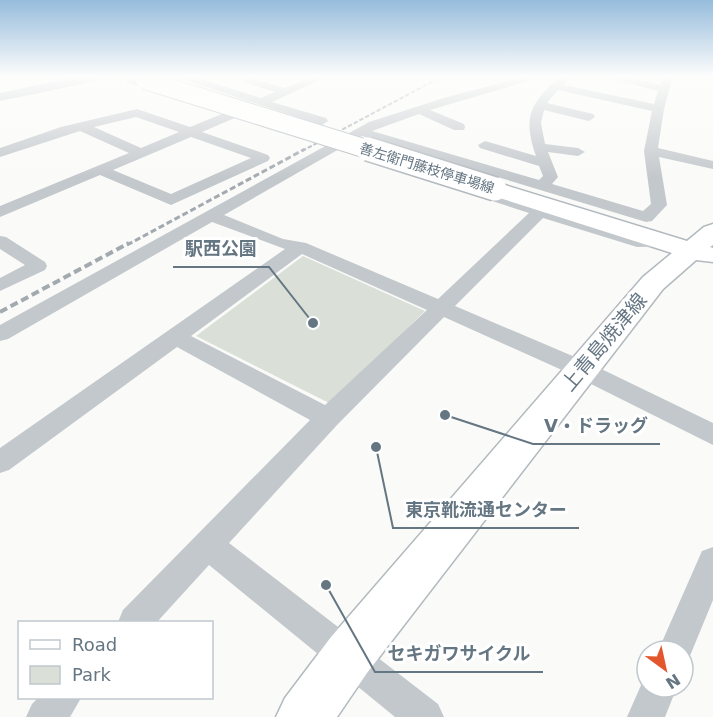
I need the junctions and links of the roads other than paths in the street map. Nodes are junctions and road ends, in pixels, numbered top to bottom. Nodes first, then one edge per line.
1 (144, 110) edge
2 (222, 110) edge
3 (247, 110) edge
4 (288, 110) edge
5 (414, 110) edge
6 (421, 110) edge
7 (537, 110) edge
8 (562, 110) edge
9 (658, 110) edge
10 (137, 113) junction
11 (233, 114) junction
12 (589, 117) dead end
13 (322, 121) dead end
14 (80, 126) junction
15 (459, 127) dead end
16 (362, 132) junction
17 (190, 133) junction
18 (307, 137) dead end
19 (485, 145) dead end
20 (336, 147) junction
21 (540, 147) junction
22 (578, 152) dead end
23 (651, 152) junction
24 (0, 153) edge
25 (142, 153) junction
26 (546, 163) junction
27 (713, 165) edge
28 (101, 170) junction
29 (498, 186) junction
30 (542, 186) junction
31 (220, 211) junction
32 (0, 212) edge
33 (540, 212) junction
34 (0, 241) edge
35 (699, 244) edge
36 (300, 247) junction
37 (0, 285) edge
38 (441, 307) junction
39 (0, 334) edge
40 (176, 337) junction
41 (581, 369) junction
42 (328, 418) junction
43 (713, 435) edge
44 (0, 462) edge
45 (208, 545) junction
46 (713, 562) edge
47 (136, 621) edge
48 (680, 639) edge
49 (350, 655) junction
50 (62, 699) edge
51 (654, 699) edge
52 (45, 717) edge
53 (304, 717) edge
54 (425, 717) edge
55 (646, 717) edge

1 - 10 street
2 - 11 street
3 - 29 main road, 善左衛門藤枝停車場線, bridge
4 - 13 street
5 - 16 street
6 - 15 street
7 - 21 street
8 - 12 street
9 - 23 street
10 - 14 street
10 - 17 street
11 - 17 street
11 - 18 street
14 - 24 street
14 - 25 street
16 - 20 street
16 - 30 street
17 - 25 street
17 - 28 street
19 - 26 street
20 - 31 street
20 - 33 street
21 - 22 street
21 - 26 street
23 - 27 street
23 - 30 street
25 - 28 street
26 - 30 street
28 - 32 street
29 - 35 main road, 善左衛門藤枝停車場線
29 - 35 main road, 善左衛門藤枝停車場線
31 - 36 street
31 - 39 street
33 - 35 street
33 - 38 street
34 - 37 street
35 - 41 main road, 上青島焼津線
36 - 38 street
36 - 40 street
38 - 41 street
38 - 42 street
40 - 42 street
40 - 44 street
41 - 43 street
41 - 49 main road, 上青島焼津線
42 - 45 street
45 - 47 street
45 - 49 street
46 - 48 street
49 - 53 main road, 上青島焼津線
49 - 54 street
50 - 52 street
51 - 55 street

